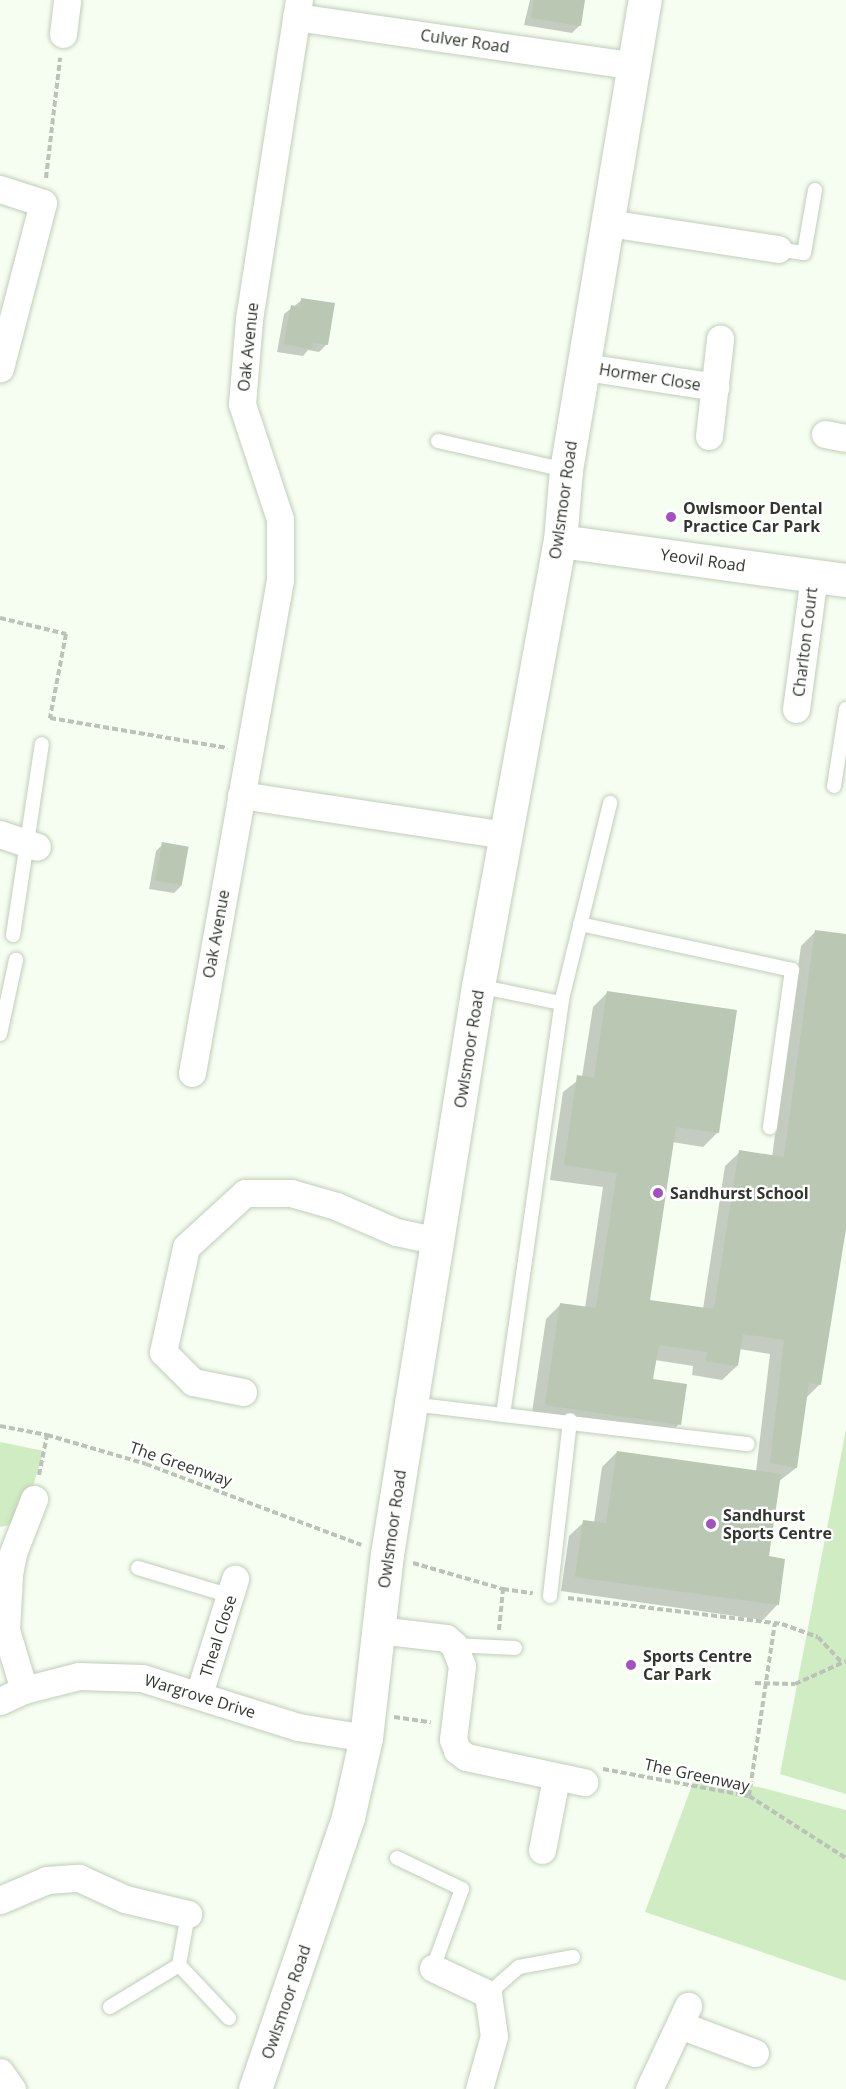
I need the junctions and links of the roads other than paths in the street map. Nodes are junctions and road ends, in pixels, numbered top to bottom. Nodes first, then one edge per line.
1 (67, 0) edge
2 (645, 0) edge
3 (297, 9) edge
4 (63, 34) road end
5 (634, 66) junction
6 (0, 189) edge
7 (815, 190) dead end
8 (608, 223) junction
9 (778, 249) joint
10 (720, 339) dead end
11 (585, 367) junction
12 (0, 368) edge
13 (715, 387) junction
14 (709, 436) dead end
15 (438, 441) dead end
16 (566, 470) junction
17 (560, 541) junction
18 (814, 575) junction
19 (846, 579) edge
20 (846, 709) edge
21 (796, 710) dead end
22 (42, 744) dead end
23 (834, 786) dead end
24 (241, 795) junction
25 (610, 803) dead end
26 (506, 835) junction
27 (21, 841) edge
28 (580, 924) junction
29 (13, 936) dead end
30 (16, 960) dead end
31 (478, 986) junction
32 (561, 1003) junction
33 (0, 1034) edge
34 (192, 1073) dead end
35 (770, 1127) dead end
36 (439, 1241) junction
37 (243, 1392) dead end
38 (411, 1404) junction
39 (503, 1415) junction
40 (570, 1420) junction
41 (748, 1444) dead end
42 (34, 1499) road end
43 (6, 1551) edge
44 (138, 1568) dead end
45 (233, 1587) joint
46 (550, 1596) road end
47 (378, 1630) junction
48 (454, 1645) junction
49 (515, 1648) dead end
50 (24, 1690) junction
51 (199, 1694) junction
52 (0, 1701) edge
53 (367, 1726) junction
54 (592, 1775) road end
55 (556, 1778) junction
56 (542, 1850) dead end
57 (397, 1858) dead end
58 (0, 1900) edge
59 (188, 1914) joint
60 (573, 1957) dead end
61 (179, 1965) junction
62 (433, 1968) joint
63 (488, 1994) junction
64 (110, 2007) dead end
65 (230, 2018) dead end
66 (755, 2053) dead end
67 (0, 2072) edge
68 (12, 2089) edge
69 (255, 2089) edge
70 (479, 2089) edge
71 (650, 2089) edge

1 - 4 street
2 - 5 street, Owlsmoor Road
3 - 5 street, Culver Road
3 - 24 street, Oak Avenue
5 - 8 street, Owlsmoor Road
6 - 12 street
7 - 9 lane
8 - 9 street
8 - 11 street, Owlsmoor Road
10 - 13 street, Hormer Close
11 - 13 street, Hormer Close
11 - 16 street, Owlsmoor Road
13 - 14 street, Hormer Close
15 - 16 lane
16 - 17 street, Owlsmoor Road
17 - 18 street, Yeovil Road
17 - 26 street, Owlsmoor Road
18 - 19 street, Yeovil Road
18 - 21 street, Charlton Court
20 - 23 lane
22 - 27 lane
24 - 26 street
24 - 34 street, Oak Avenue
25 - 28 lane
26 - 31 street, Owlsmoor Road
27 - 29 lane
28 - 32 lane
28 - 35 lane
30 - 33 lane
31 - 32 lane
31 - 36 street, Owlsmoor Road
32 - 39 lane
36 - 37 street
36 - 38 street, Owlsmoor Road
38 - 39 lane
38 - 47 street, Owlsmoor Road
39 - 40 lane
40 - 41 lane
40 - 46 lane
42 - 43 street
43 - 50 street
44 - 45 lane
45 - 51 street, Theal Close
47 - 48 street
47 - 53 street, Owlsmoor Road
48 - 49 lane
48 - 55 street
50 - 51 street, Wargrove Drive
50 - 52 street, Wargrove Drive
51 - 53 street, Wargrove Drive
53 - 69 street, Owlsmoor Road
54 - 55 street
55 - 56 street
57 - 62 lane
58 - 59 street
59 - 61 lane
60 - 63 lane
61 - 64 lane
61 - 65 lane
62 - 63 street
63 - 70 street
66 - 71 street
67 - 68 street

